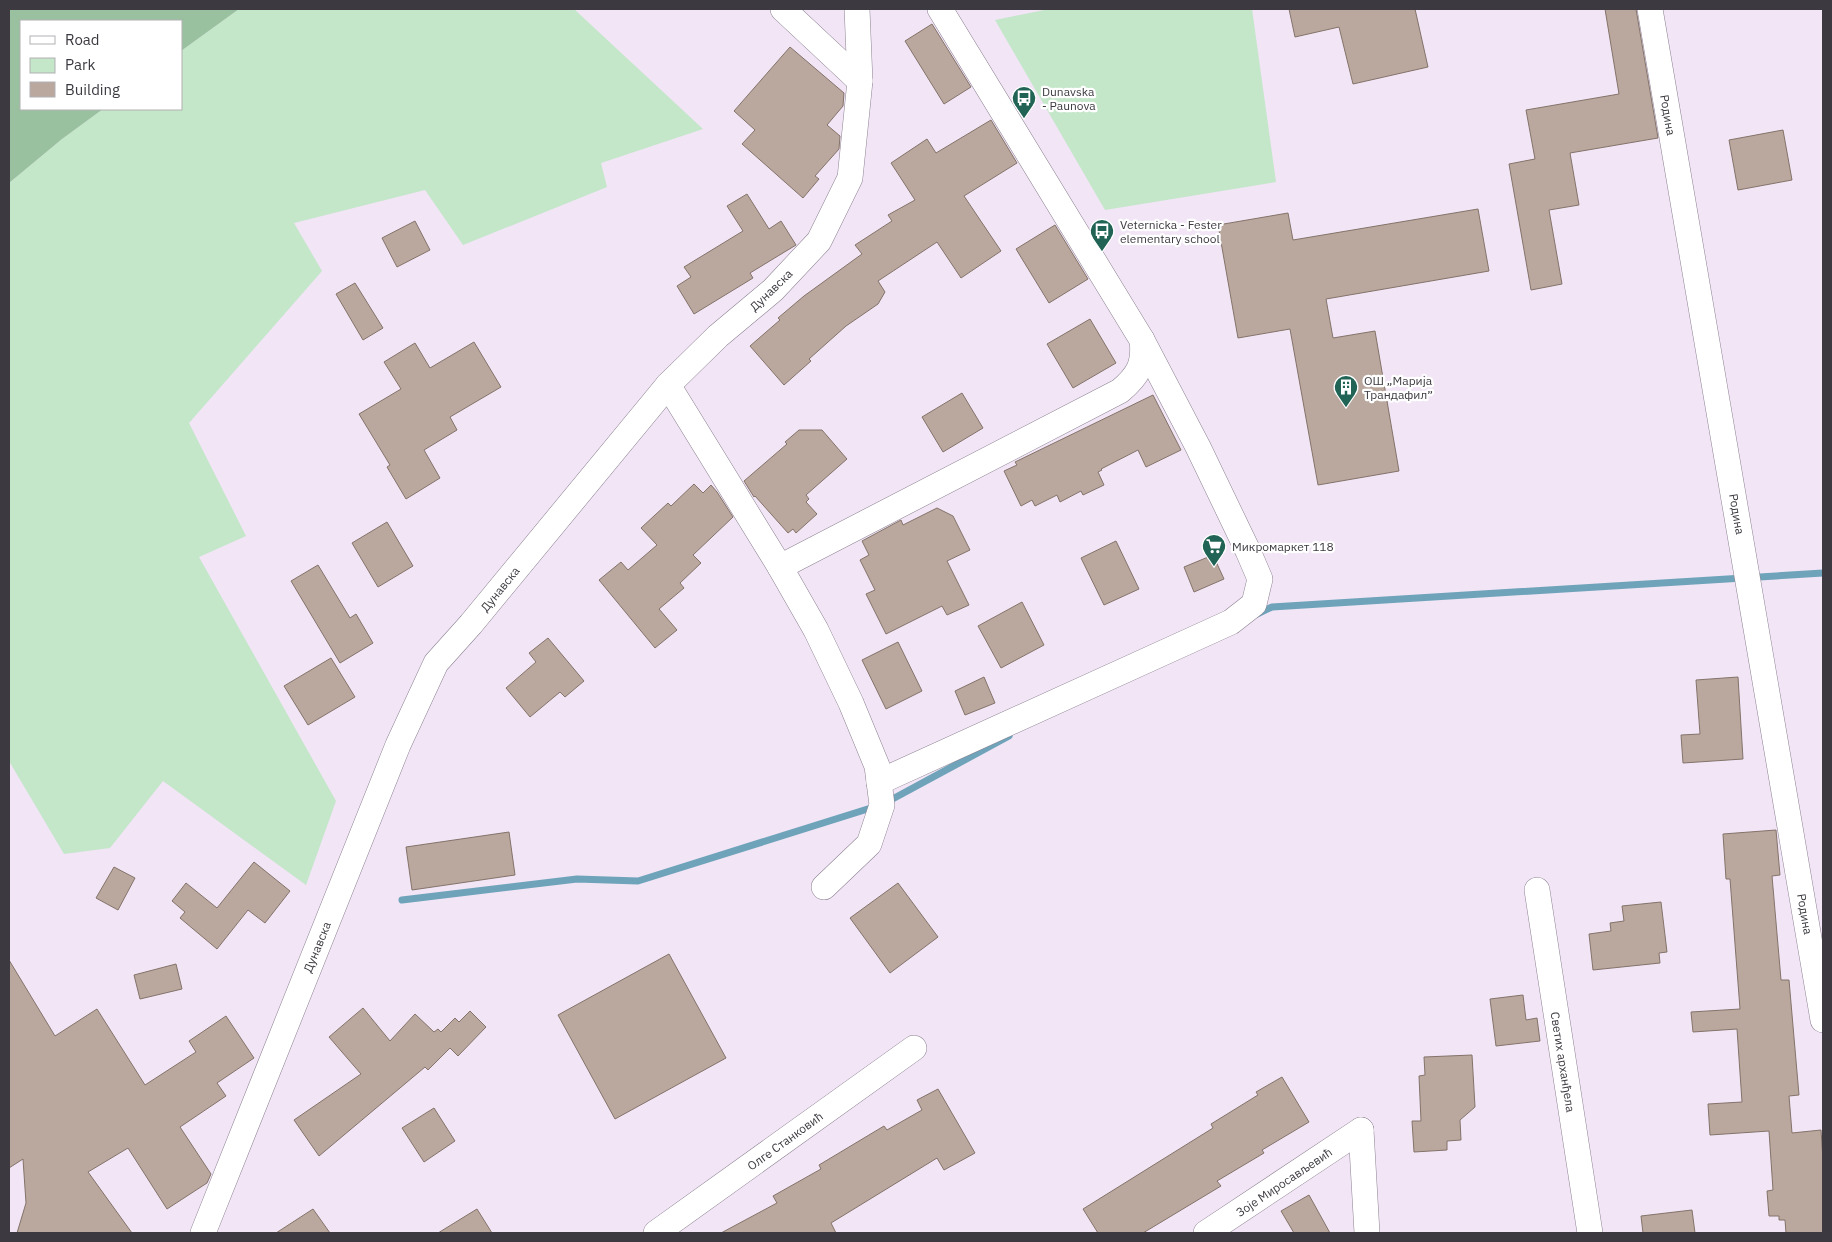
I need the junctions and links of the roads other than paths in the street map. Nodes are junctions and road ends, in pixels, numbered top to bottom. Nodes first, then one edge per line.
1 (784, 9) edge
2 (857, 9) edge
3 (940, 9) edge
4 (1650, 9) edge
5 (860, 81) junction
6 (1142, 340) junction
7 (668, 385) junction
8 (780, 567) junction
9 (879, 782) junction
10 (824, 887) dead end
11 (1537, 890) dead end
12 (1823, 1020) edge
13 (914, 1048) dead end
14 (204, 1233) edge
15 (656, 1233) edge
16 (1206, 1233) edge
17 (1367, 1233) edge
18 (1590, 1233) edge

1 - 5 street
2 - 5 street, Дунавска
3 - 6 street
4 - 12 street, Родина
5 - 7 street, Дунавска
6 - 8 street
6 - 9 street
7 - 8 street
7 - 14 street, Дунавска
8 - 9 street
9 - 10 street
11 - 18 street, Светих арханђела
13 - 15 street, Олге Станковић
16 - 17 street, Зоје Миросављевић

